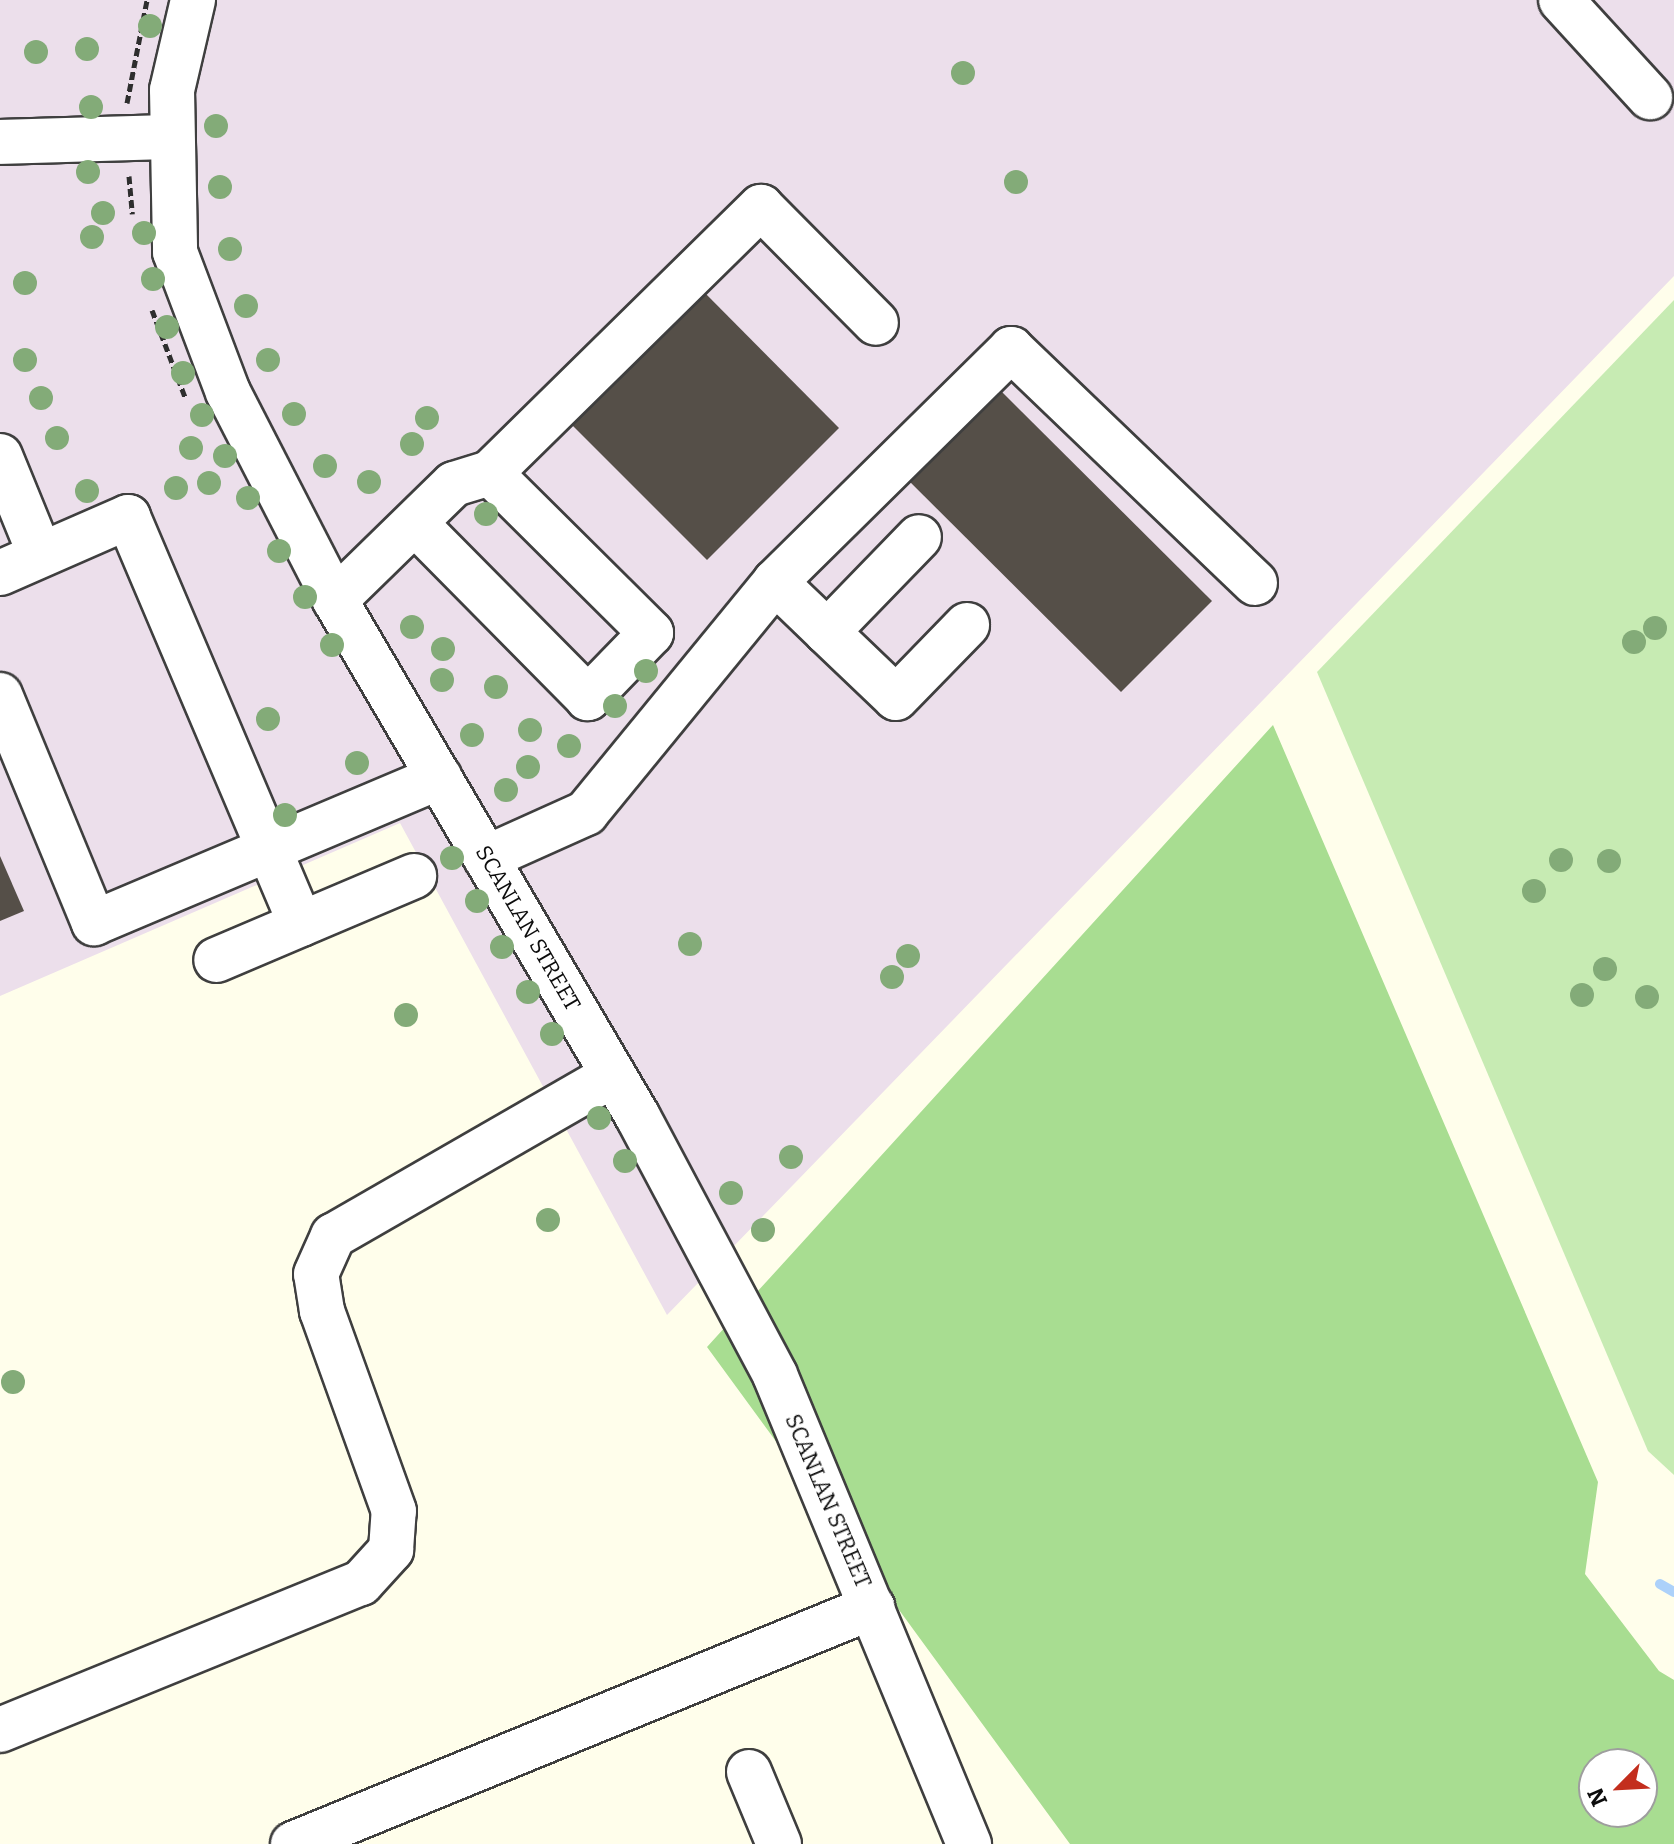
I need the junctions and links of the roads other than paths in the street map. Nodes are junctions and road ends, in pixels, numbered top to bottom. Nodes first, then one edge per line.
1 (193, 0) edge
2 (1561, 0) edge
3 (1650, 97) dead end
4 (171, 137) junction
5 (0, 142) edge
6 (876, 323) dead end
7 (0, 456) edge
8 (490, 473) junction
9 (415, 523) junction
10 (919, 537) dead end
11 (40, 554) junction
12 (0, 573) edge
13 (775, 582) junction
14 (1255, 583) dead end
15 (335, 600) junction
16 (967, 625) dead end
17 (827, 632) junction
18 (0, 695) edge
19 (439, 777) junction
20 (269, 849) junction
21 (486, 858) junction
22 (414, 876) dead end
23 (301, 924) junction
24 (216, 960) dead end
25 (613, 1075) junction
26 (872, 1607) junction
27 (0, 1730) edge
28 (749, 1772) dead end
29 (293, 1844) edge
30 (779, 1844) edge
31 (969, 1844) edge

1 - 4 street, SCANLAN STREET
2 - 3 street
4 - 5 street
4 - 15 street, SCANLAN STREET
6 - 8 street
7 - 11 street
8 - 9 street
8 - 9 street
9 - 15 street
10 - 17 street
11 - 12 street
11 - 20 street
13 - 14 street
13 - 17 street
13 - 21 street
15 - 19 street, SCANLAN STREET
16 - 17 street
18 - 20 street
19 - 20 street
19 - 21 street, SCANLAN STREET
20 - 23 street
21 - 25 street, SCANLAN STREET
22 - 23 street
23 - 24 street
25 - 26 street, SCANLAN STREET
25 - 27 street
26 - 29 street
26 - 31 street, SCANLAN STREET
28 - 30 street

